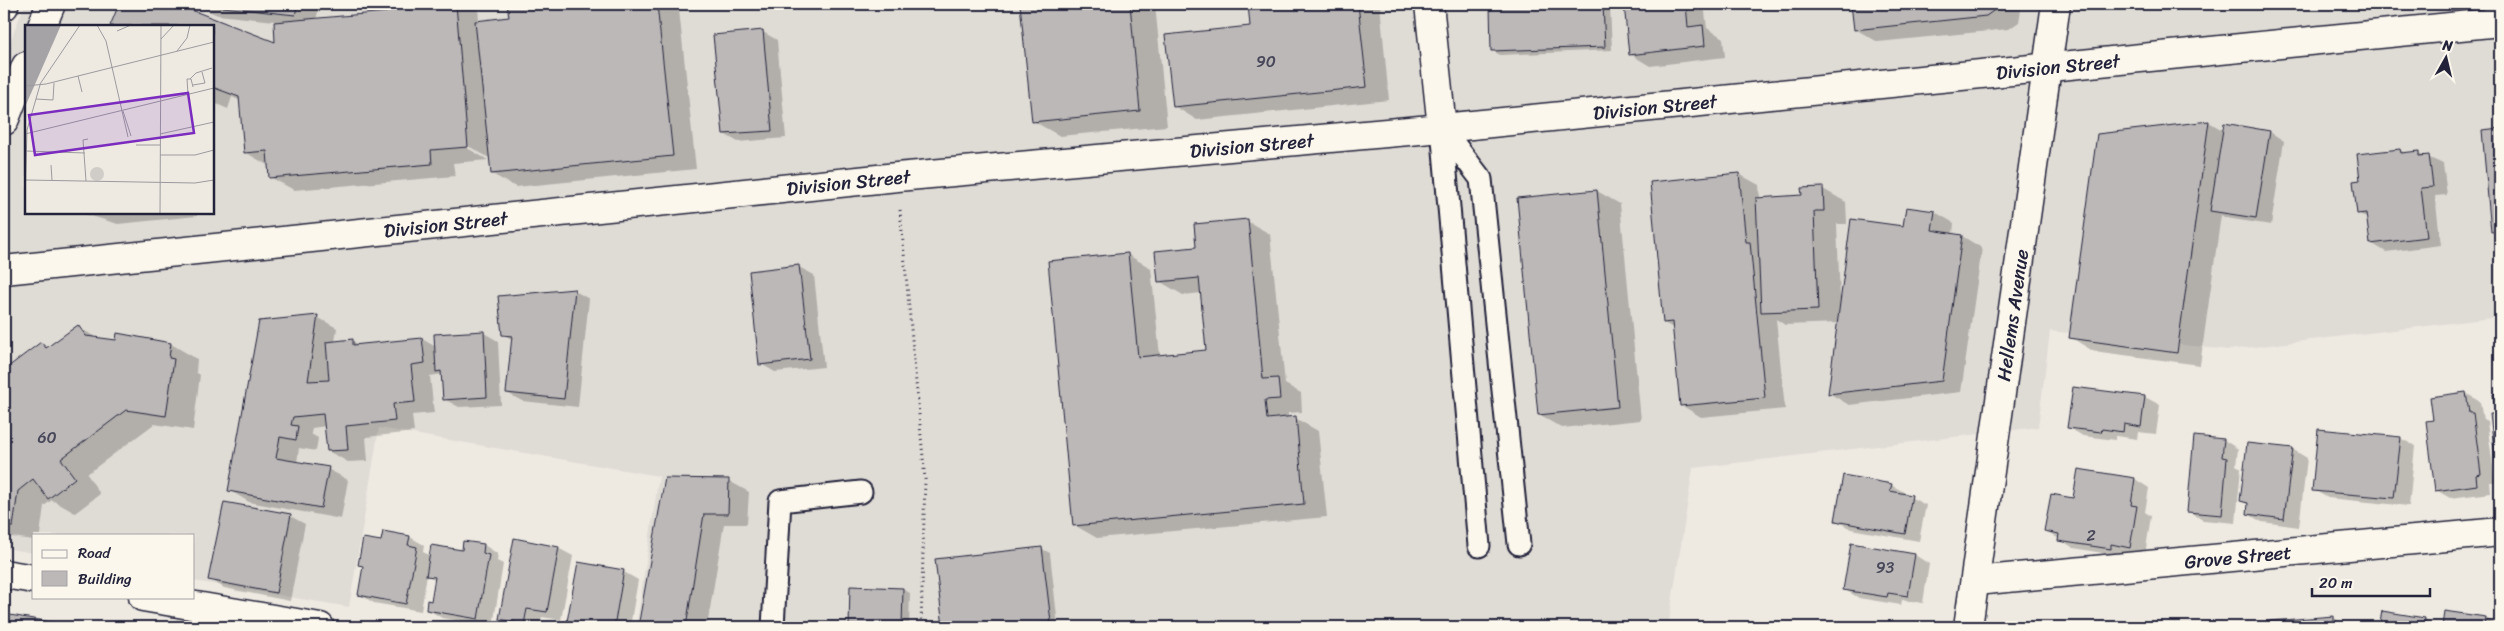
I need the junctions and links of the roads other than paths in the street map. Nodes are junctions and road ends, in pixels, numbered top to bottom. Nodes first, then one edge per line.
1 (51, 4) edge
2 (1429, 4) edge
3 (2056, 4) edge
4 (2496, 16) edge
5 (42, 25) edge
6 (25, 68) edge
7 (2048, 69) junction
8 (4, 121) edge
9 (1442, 128) junction
10 (4, 270) edge
11 (861, 492) dead end
12 (2500, 532) edge
13 (1519, 544) dead end
14 (1479, 546) dead end
15 (4, 574) edge
16 (32, 579) edge
17 (1975, 580) junction
18 (148, 598) edge
19 (320, 627) edge
20 (773, 627) edge
21 (1968, 627) edge

1 - 5 main road
2 - 9 main road
3 - 7 main road, Hellems Avenue
4 - 7 main road, Division Street
6 - 8 main road
7 - 9 main road, Division Street
7 - 17 main road, Hellems Avenue
9 - 10 main road, Division Street
9 - 13 lane
9 - 14 lane
11 - 20 lane
12 - 17 main road, Grove Street
15 - 16 main road
17 - 21 main road, Hellems Avenue
18 - 19 main road

